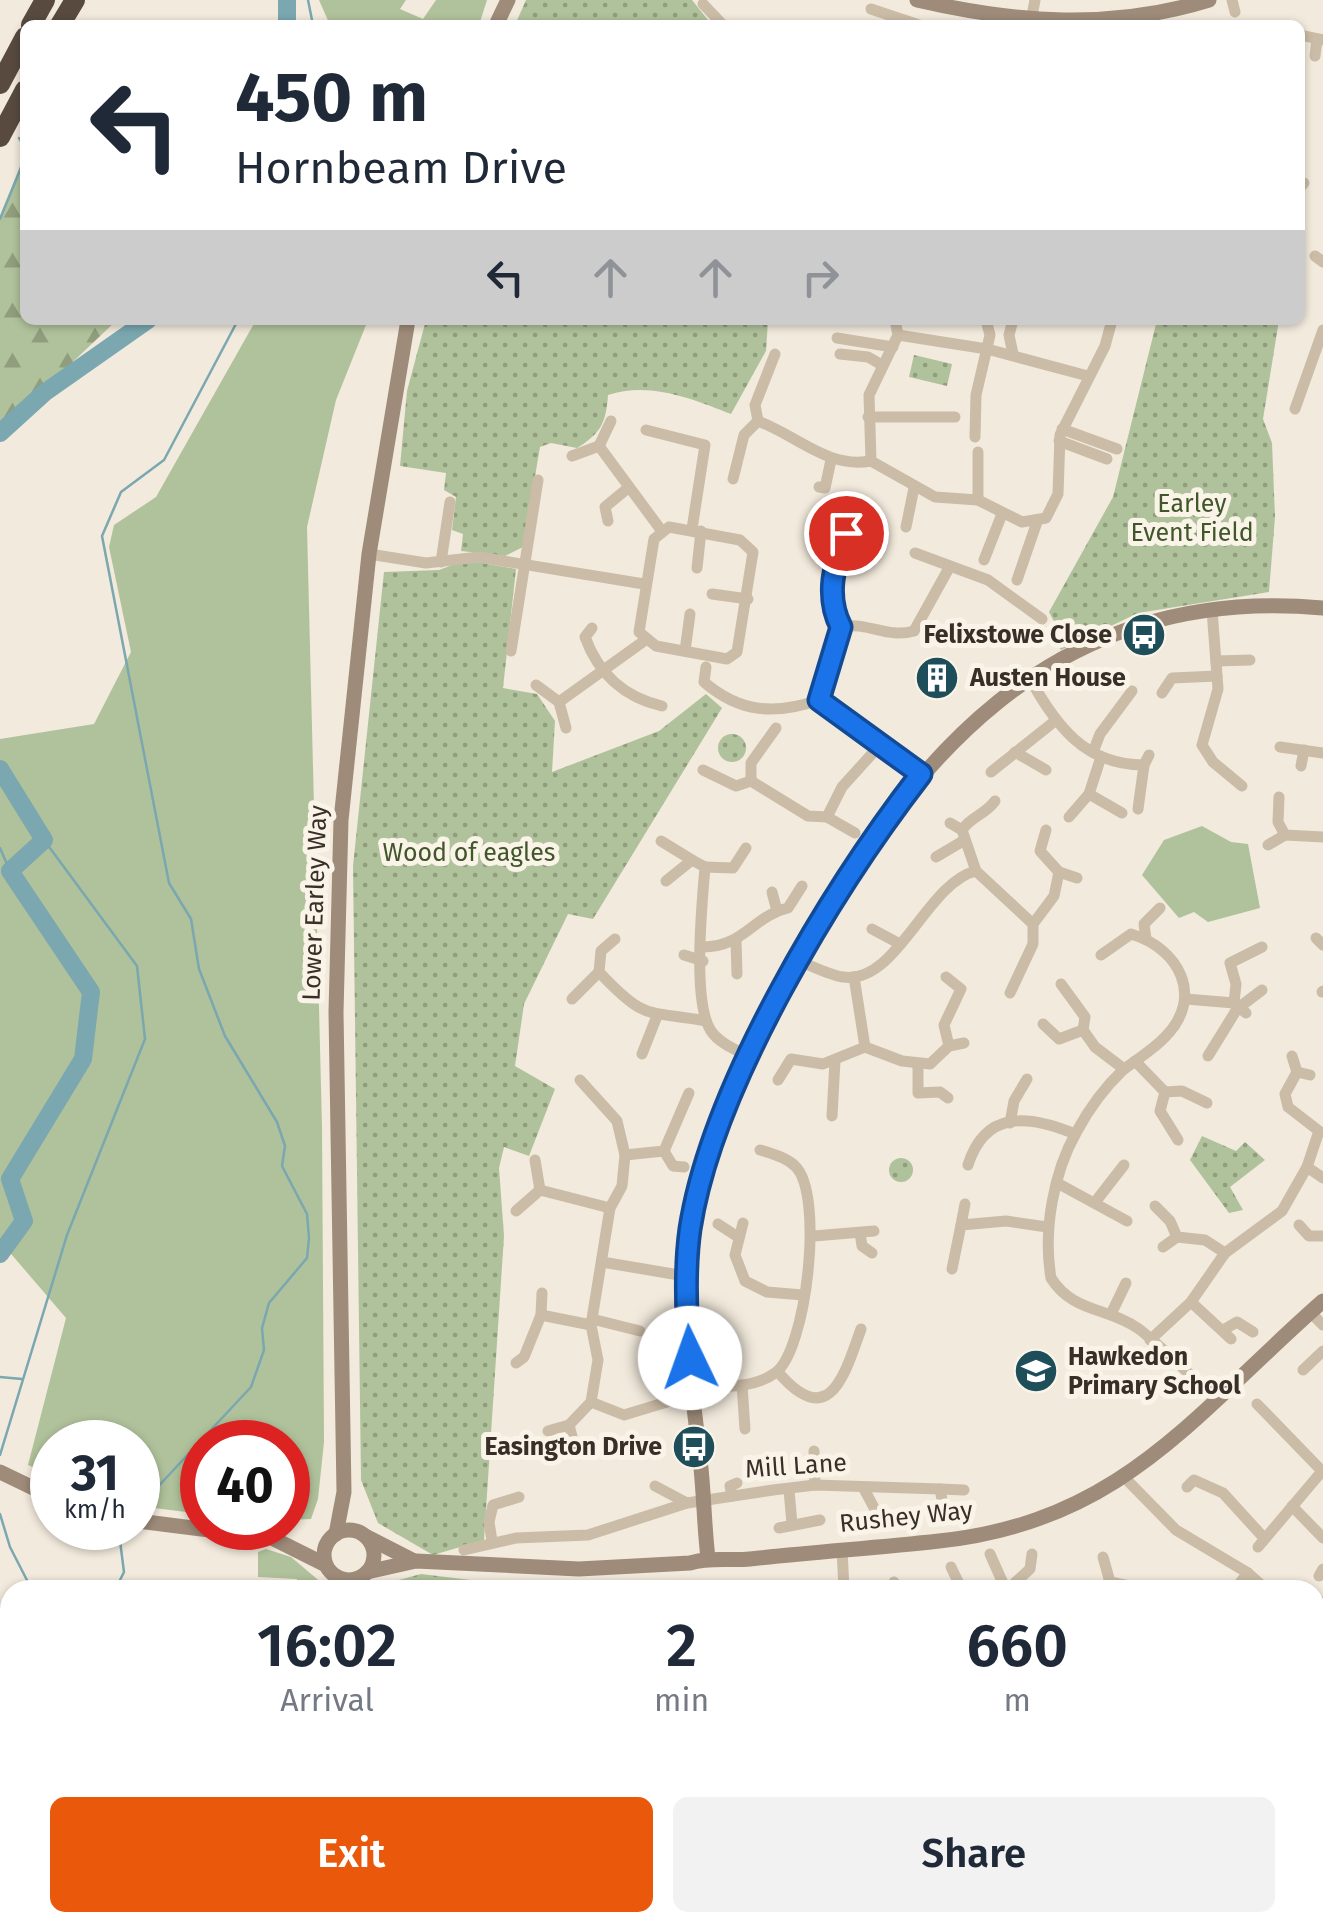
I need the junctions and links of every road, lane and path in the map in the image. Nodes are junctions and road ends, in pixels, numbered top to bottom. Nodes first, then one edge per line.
1 (1035, 0) edge
2 (1208, 0) edge
3 (923, 1) edge
4 (702, 4) dead end
5 (871, 9) dead end
6 (718, 20) edge
7 (905, 20) edge
8 (1031, 20) joint
9 (1136, 20) edge
10 (1320, 39) edge
11 (20, 46) edge
12 (1315, 56) dead end
13 (0, 84) edge
14 (20, 99) edge
15 (0, 137) edge
16 (407, 325) edge
17 (895, 325) edge
18 (986, 325) edge
19 (1013, 325) edge
20 (1112, 325) edge
21 (1323, 330) edge
22 (837, 338) dead end
23 (896, 341) junction
24 (987, 349) junction
25 (775, 354) dead end
26 (840, 354) dead end
27 (1013, 354) junction
28 (882, 365) junction
29 (1088, 376) junction
30 (1295, 410) dead end
31 (954, 416) dead end
32 (868, 417) junction
33 (612, 421) dead end
34 (758, 421) junction
35 (646, 430) dead end
36 (1060, 435) junction
37 (975, 437) dead end
38 (705, 445) junction
39 (719, 445) dead end
40 (599, 446) junction
41 (1117, 449) dead end
42 (978, 452) dead end
43 (572, 456) dead end
44 (1107, 458) dead end
45 (830, 460) junction
46 (872, 461) junction
47 (733, 479) dead end
48 (538, 480) dead end
49 (628, 488) junction
50 (914, 488) junction
51 (825, 489) dead end
52 (978, 500) junction
53 (450, 502) dead end
54 (1002, 514) junction
55 (608, 520) dead end
56 (1037, 522) junction
57 (906, 528) dead end
58 (661, 530) junction
59 (696, 530) junction
60 (874, 542) dead end
61 (914, 553) dead end
62 (369, 554) junction
63 (984, 560) dead end
64 (441, 562) junction
65 (525, 566) junction
66 (697, 568) dead end
67 (949, 568) junction
68 (1017, 580) dead end
69 (644, 584) junction
70 (712, 594) dead end
71 (748, 599) junction
72 (1323, 608) edge
73 (1212, 610) junction
74 (690, 614) dead end
75 (1042, 619) dead end
76 (841, 627) junction
77 (592, 628) dead end
78 (644, 641) junction
79 (511, 651) dead end
80 (685, 651) junction
81 (1250, 660) dead end
82 (1216, 661) junction
83 (706, 667) dead end
84 (603, 670) junction
85 (1157, 671) dead end
86 (1217, 676) junction
87 (1029, 677) junction
88 (1172, 678) junction
89 (536, 685) dead end
90 (1132, 691) dead end
91 (1162, 693) dead end
92 (819, 700) junction
93 (559, 702) junction
94 (662, 706) dead end
95 (1117, 712) junction
96 (1054, 721) junction
97 (1130, 723) dead end
98 (566, 728) dead end
99 (776, 728) dead end
100 (880, 745) junction
101 (1280, 747) dead end
102 (1304, 750) junction
103 (1014, 752) junction
104 (1323, 753) edge
105 (1096, 756) junction
106 (1301, 766) dead end
107 (703, 770) dead end
108 (1046, 770) dead end
109 (990, 772) dead end
110 (921, 774) junction
111 (751, 780) junction
112 (1242, 786) dead end
113 (1090, 794) junction
114 (1279, 797) dead end
115 (995, 801) dead end
116 (1138, 809) dead end
117 (1122, 813) dead end
118 (828, 817) junction
119 (1070, 818) dead end
120 (1046, 830) dead end
121 (958, 831) junction
122 (856, 833) dead end
123 (1285, 836) junction
124 (1323, 837) edge
125 (662, 841) dead end
126 (1268, 845) dead end
127 (746, 848) dead end
128 (936, 856) dead end
129 (692, 860) junction
130 (705, 868) junction
131 (976, 871) junction
132 (1059, 872) junction
133 (1077, 878) dead end
134 (666, 880) dead end
135 (802, 886) dead end
136 (772, 892) dead end
137 (1160, 908) dead end
138 (776, 910) junction
139 (1033, 924) junction
140 (872, 929) dead end
141 (614, 938) dead end
142 (1146, 939) junction
143 (689, 941) dead end
144 (736, 942) junction
145 (900, 944) junction
146 (1262, 947) dead end
147 (703, 950) junction
148 (684, 955) dead end
149 (1101, 955) dead end
150 (1009, 956) dead end
151 (799, 960) junction
152 (1022, 964) junction
153 (599, 972) junction
154 (737, 974) dead end
155 (854, 977) junction
156 (946, 977) dead end
157 (1061, 984) dead end
158 (1262, 990) dead end
159 (1010, 992) dead end
160 (572, 999) dead end
161 (1186, 999) junction
162 (1239, 1008) junction
163 (657, 1016) junction
164 (706, 1021) junction
165 (1043, 1024) dead end
166 (1083, 1030) junction
167 (964, 1042) dead end
168 (865, 1046) junction
169 (949, 1046) junction
170 (642, 1054) dead end
171 (750, 1056) junction
172 (1208, 1056) dead end
173 (1292, 1056) dead end
174 (835, 1061) junction
175 (918, 1064) junction
176 (1130, 1065) junction
177 (1027, 1079) dead end
178 (580, 1080) dead end
179 (778, 1080) dead end
180 (1165, 1092) junction
181 (688, 1093) dead end
182 (948, 1098) dead end
183 (1207, 1103) dead end
184 (832, 1116) dead end
185 (1010, 1124) junction
186 (1321, 1128) edge
187 (1075, 1134) junction
188 (1178, 1140) dead end
189 (769, 1148) dead end
190 (664, 1151) junction
191 (625, 1155) junction
192 (536, 1160) dead end
193 (968, 1165) dead end
194 (1124, 1165) dead end
195 (1307, 1167) junction
196 (675, 1170) dead end
197 (1323, 1178) edge
198 (1058, 1184) junction
199 (540, 1190) junction
200 (1096, 1201) junction
201 (965, 1204) dead end
202 (1155, 1206) dead end
203 (610, 1208) junction
204 (516, 1211) dead end
205 (1128, 1220) dead end
206 (718, 1224) dead end
207 (743, 1224) dead end
208 (962, 1225) junction
209 (1299, 1225) dead end
210 (1047, 1227) junction
211 (874, 1231) dead end
212 (860, 1233) junction
213 (814, 1236) junction
214 (1177, 1236) junction
215 (738, 1237) junction
216 (1322, 1240) edge
217 (1163, 1247) dead end
218 (872, 1252) dead end
219 (1224, 1253) junction
220 (602, 1262) junction
221 (952, 1269) dead end
222 (685, 1276) junction
223 (1126, 1282) dead end
224 (542, 1293) dead end
225 (803, 1295) junction
226 (1191, 1302) junction
227 (1317, 1306) edge
228 (1110, 1314) junction
229 (541, 1315) junction
230 (591, 1322) junction
231 (1323, 1326) edge
232 (640, 1331) dead end
233 (1253, 1332) dead end
234 (854, 1336) dead end
235 (1150, 1340) junction
236 (1323, 1351) edge
237 (516, 1363) dead end
238 (1303, 1370) dead end
239 (778, 1372) junction
240 (742, 1385) junction
241 (692, 1387) junction
242 (1217, 1399) junction
243 (591, 1402) junction
244 (1256, 1404) dead end
245 (661, 1408) dead end
246 (1297, 1424) dead end
247 (570, 1425) junction
248 (746, 1429) dead end
249 (548, 1431) dead end
250 (1286, 1435) junction
251 (574, 1444) dead end
252 (814, 1452) dead end
253 (1184, 1470) dead end
254 (1322, 1471) edge
255 (2, 1472) edge
256 (1125, 1478) junction
257 (738, 1483) dead end
258 (815, 1485) junction
259 (30, 1486) edge
260 (655, 1486) dead end
261 (863, 1487) junction
262 (940, 1489) junction
263 (788, 1490) junction
264 (964, 1490) dead end
265 (344, 1492) junction
266 (732, 1496) junction
267 (519, 1498) dead end
268 (696, 1503) junction
269 (1292, 1506) junction
270 (955, 1514) dead end
271 (879, 1517) dead end
272 (820, 1520) dead end
273 (362, 1534) junction
274 (331, 1538) junction
275 (1323, 1538) edge
276 (310, 1541) edge
277 (492, 1541) junction
278 (842, 1549) junction
279 (296, 1550) edge
280 (464, 1550) dead end
281 (990, 1554) dead end
282 (1032, 1554) dead end
283 (1103, 1557) dead end
284 (708, 1558) junction
285 (416, 1561) junction
286 (951, 1567) dead end
287 (329, 1570) junction
288 (1248, 1573) junction
289 (335, 1580) edge
290 (362, 1580) edge
291 (844, 1580) edge
292 (957, 1580) edge
293 (1002, 1580) edge
294 (1022, 1580) edge
295 (1109, 1580) edge
296 (1242, 1580) edge
297 (1255, 1580) edge

1 - 8 street
2 - 9 street
3 - 8 street
4 - 6 street
5 - 7 street
10 - 12 street
11 - 13 highway
14 - 15 highway
16 - 62 street, Lower Earley Way
17 - 23 street
18 - 24 street
19 - 27 street
20 - 29 street
21 - 30 street
22 - 23 street
23 - 24 street
23 - 28 street
24 - 27 street
24 - 37 street
25 - 34 street
26 - 28 street
27 - 29 street
28 - 32 street
29 - 36 street
31 - 32 street
32 - 46 street
33 - 40 street
34 - 45 street
34 - 47 street
35 - 38 street
36 - 41 street
36 - 44 street
36 - 56 street
38 - 39 street
38 - 59 street
40 - 43 street
40 - 49 street
42 - 52 street
45 - 46 street
45 - 51 street
46 - 50 street
48 - 65 street
49 - 55 street
49 - 58 street
50 - 52 street
50 - 57 street
52 - 54 street
53 - 64 street
54 - 56 street
54 - 63 street
56 - 68 street
58 - 59 street
58 - 69 street
59 - 66 street
59 - 71 street
60 - 76 street
61 - 67 street
62 - 64 street
62 - 265 street, Lower Earley Way
64 - 65 street
65 - 69 street
65 - 79 street
67 - 75 street
67 - 76 street
69 - 78 street
70 - 71 street
71 - 80 street
72 - 73 street
73 - 82 street
73 - 87 street
74 - 80 street
76 - 92 street
77 - 84 street
78 - 80 street
78 - 84 street
81 - 82 street
82 - 86 street
83 - 92 street
84 - 93 street
84 - 94 street
85 - 88 street
86 - 88 street
86 - 112 street
87 - 96 street
87 - 110 street
88 - 91 street
89 - 93 street
90 - 95 street
92 - 100 street
93 - 98 street
95 - 97 street
95 - 105 street
96 - 103 street
96 - 105 street
99 - 111 street
100 - 110 street
100 - 118 street
101 - 102 street
102 - 104 street
102 - 106 street
103 - 108 street
103 - 109 street
105 - 113 street
105 - 116 street
107 - 111 street
110 - 151 street
111 - 118 street
113 - 117 street
113 - 119 street
114 - 123 street
115 - 121 street
118 - 122 street
120 - 132 street
121 - 128 street
121 - 131 street
123 - 124 street
123 - 126 street
125 - 129 street
127 - 130 street
129 - 130 street
129 - 134 street
130 - 147 street
131 - 139 street
131 - 145 street
132 - 133 street
132 - 139 street
135 - 138 street
136 - 138 street
137 - 142 street
138 - 144 street
139 - 152 street
140 - 145 street
141 - 153 street
142 - 149 street
142 - 161 street
143 - 147 street
144 - 147 street
144 - 154 street
145 - 155 street
146 - 162 street
147 - 148 street
147 - 164 street
150 - 152 street
151 - 155 street
151 - 171 street
152 - 159 street
153 - 160 street
153 - 163 street
155 - 168 street
156 - 169 street
157 - 166 street
158 - 162 street
161 - 162 street
161 - 176 street
162 - 172 street
163 - 164 street
163 - 170 street
164 - 171 street
165 - 166 street
166 - 176 street
167 - 169 street
168 - 174 street
168 - 175 street
169 - 175 street
171 - 222 street
173 - 186 street
174 - 179 street
174 - 184 street
175 - 182 street
176 - 180 street
176 - 187 street
177 - 185 street
178 - 191 street
180 - 183 street
180 - 188 street
181 - 190 street
185 - 187 street
185 - 193 street
186 - 195 street
187 - 198 street
189 - 213 street
190 - 191 street
190 - 196 street
191 - 203 street
192 - 199 street
194 - 200 street
195 - 197 street
195 - 219 street
198 - 200 street
198 - 210 street
199 - 203 street
199 - 204 street
200 - 205 street
201 - 208 street
202 - 214 street
203 - 220 street
206 - 215 street
207 - 215 street
208 - 210 street
208 - 221 street
209 - 216 street
210 - 228 street
211 - 212 street
212 - 213 street
212 - 218 street
213 - 225 street
214 - 217 street
214 - 219 street
215 - 225 street
219 - 226 street
220 - 222 street
220 - 230 street
222 - 241 street
223 - 228 street
224 - 229 street
225 - 239 street
226 - 233 street
226 - 235 street
227 - 231 street
227 - 242 street, Rushey Way
228 - 235 street
229 - 230 street
229 - 237 street
230 - 232 street
230 - 243 street
234 - 239 street
235 - 242 street
236 - 238 street
239 - 240 street
240 - 241 street
240 - 248 street
241 - 268 street
242 - 256 street, Rushey Way
243 - 245 street
243 - 247 street
244 - 250 street
246 - 250 street
247 - 249 street
247 - 251 street
250 - 254 street
252 - 258 street
253 - 269 street
254 - 269 street
255 - 259 street
256 - 278 street, Rushey Way
256 - 288 street
257 - 266 street, Mill Lane
258 - 261 street, Mill Lane
258 - 263 street, Mill Lane
260 - 268 street
261 - 262 street, Mill Lane
261 - 271 street, Mill Lane
262 - 264 street, Mill Lane
262 - 270 street
263 - 266 street, Mill Lane
263 - 272 street
265 - 273 street, Lower Earley Way
265 - 274 street, Lower Earley Way
266 - 268 street, Mill Lane
267 - 277 street
268 - 277 street, Mill Lane
268 - 284 street
269 - 275 street
273 - 274 street
273 - 285 street, Rushey Way
273 - 290 street
274 - 276 street
274 - 287 street
277 - 280 street, Mill Lane
278 - 284 street, Rushey Way
278 - 291 street
279 - 287 street
281 - 293 street
282 - 294 street
283 - 295 street
284 - 285 street, Rushey Way
285 - 290 street, Rushey Way
286 - 292 street
287 - 289 street
287 - 290 street
288 - 296 street
288 - 297 street

